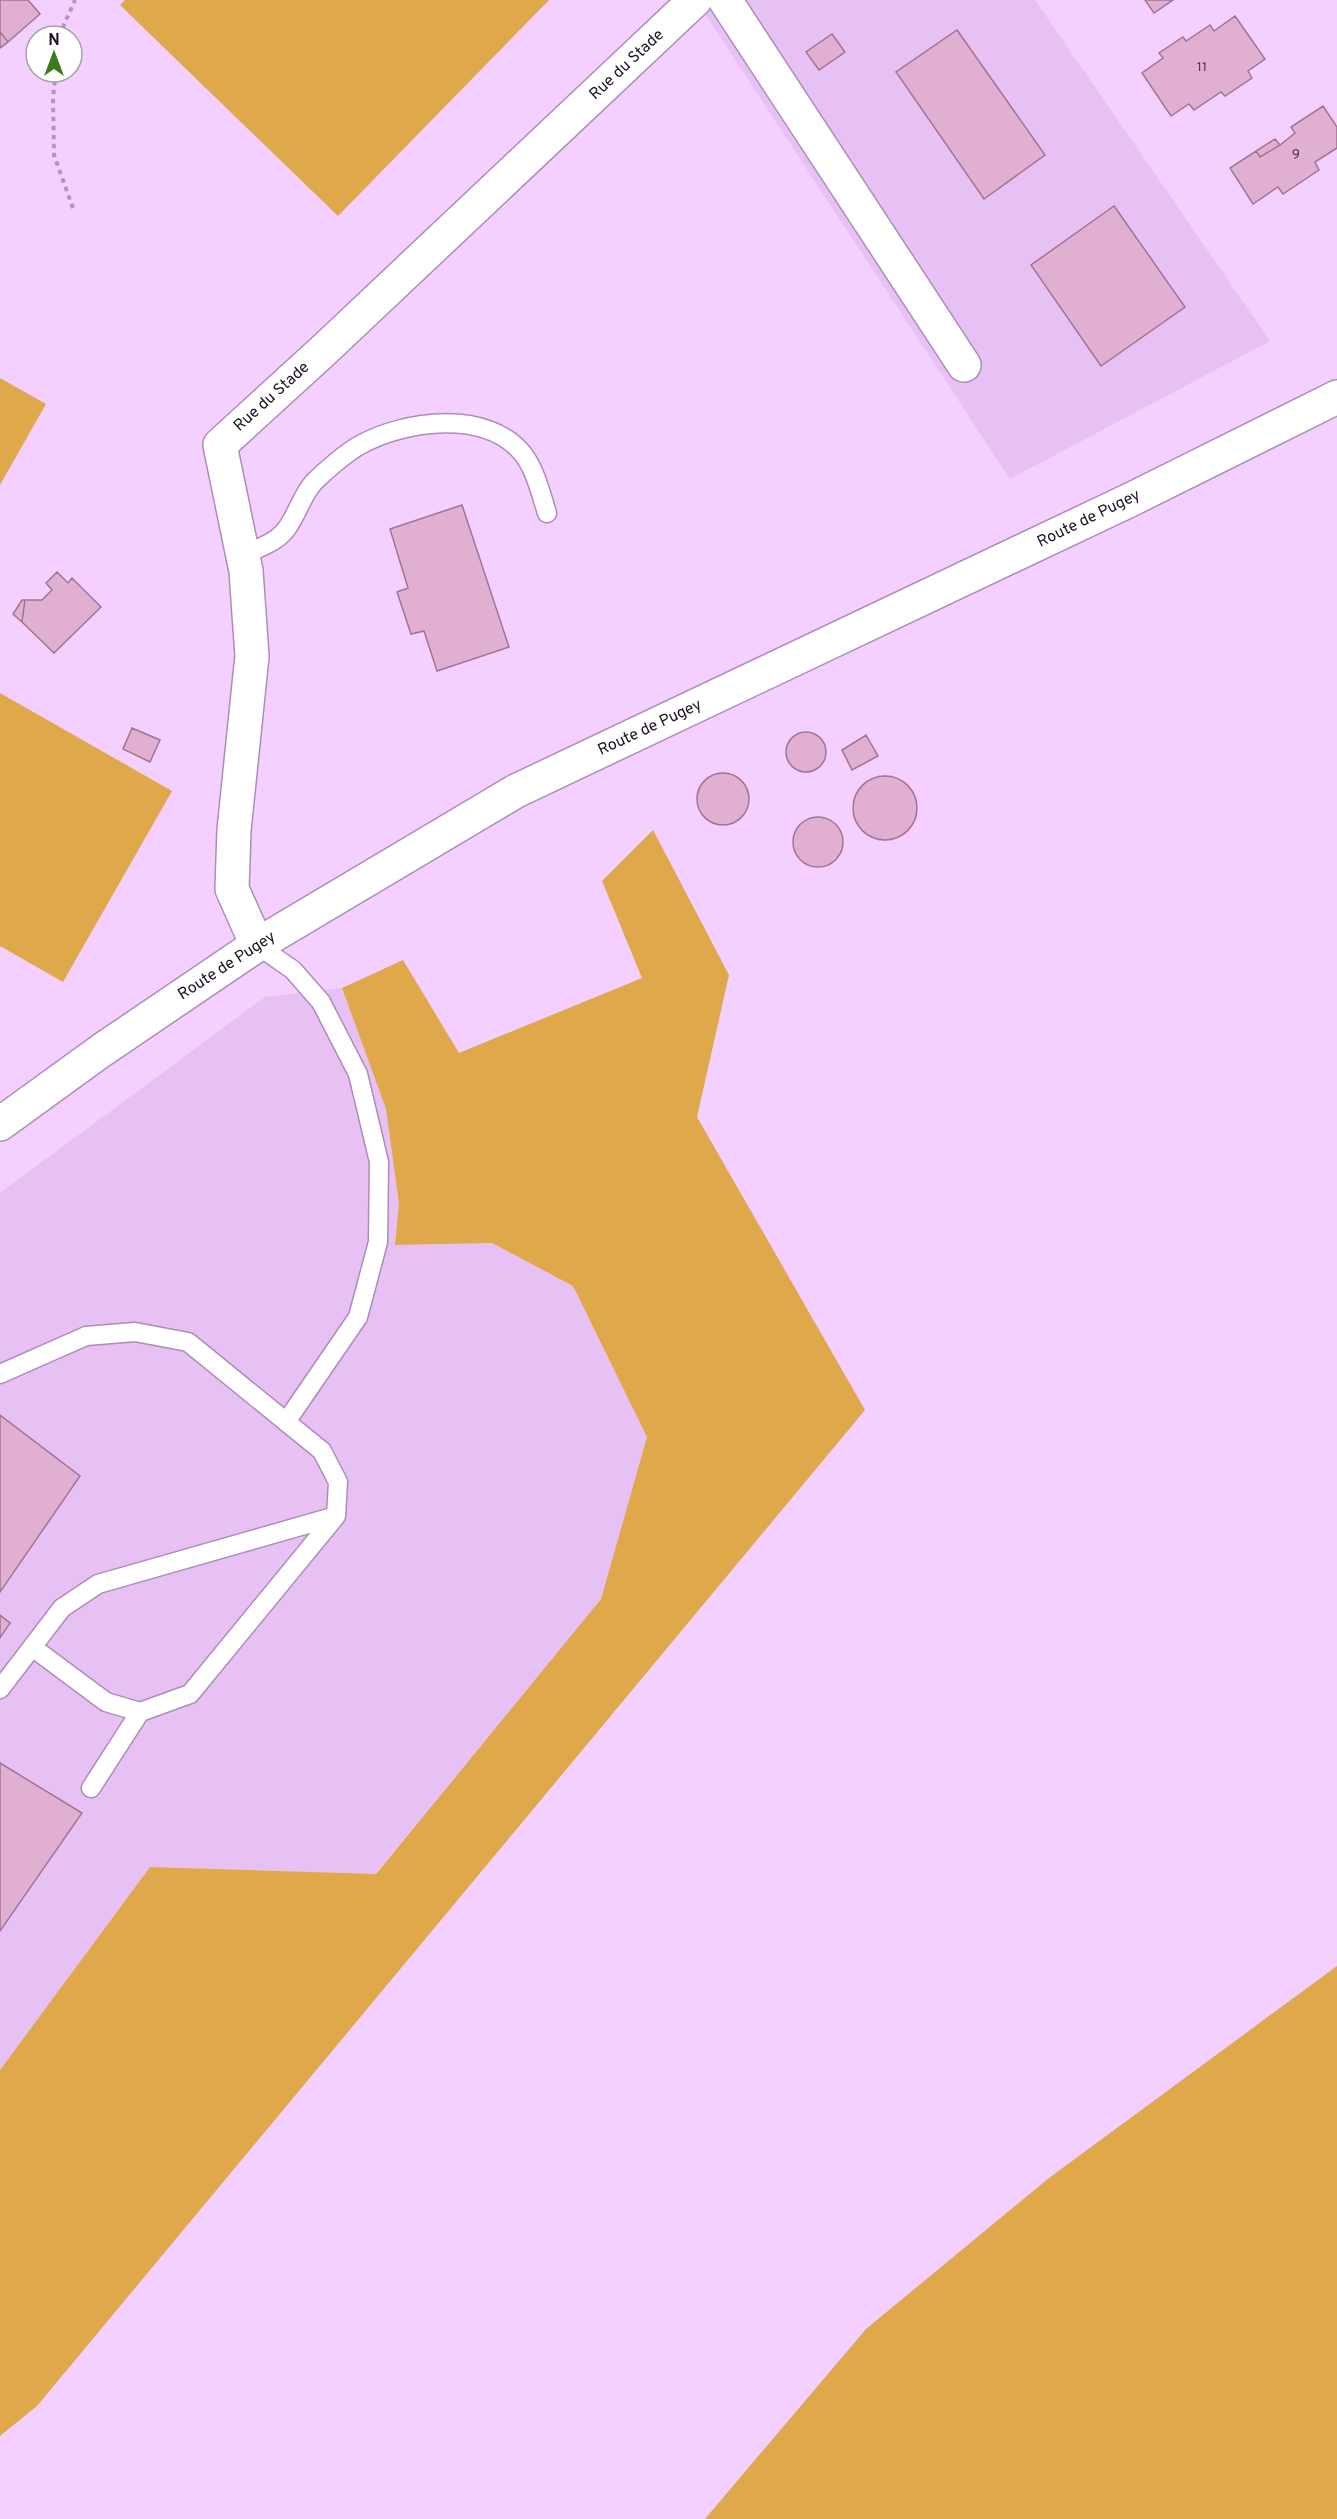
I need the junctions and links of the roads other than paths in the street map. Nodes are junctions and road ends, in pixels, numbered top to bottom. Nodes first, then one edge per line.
1 (695, 0) edge
2 (725, 0) edge
3 (964, 365) dead end
4 (1337, 397) edge
5 (547, 513) dead end
6 (243, 555) junction
7 (257, 945) junction
8 (0, 1124) edge
9 (0, 1374) edge
10 (286, 1422) junction
11 (336, 1516) junction
12 (32, 1647) junction
13 (0, 1689) edge
14 (140, 1712) junction
15 (91, 1788) dead end

1 - 6 street, Rue du Stade
2 - 3 street
4 - 7 street, Route de Pugey
5 - 6 lane
6 - 7 street, Rue du Stade
7 - 8 street, Route de Pugey
7 - 10 lane
9 - 10 lane
10 - 11 lane
11 - 12 lane
11 - 14 lane
12 - 13 lane
12 - 14 lane
14 - 15 lane

